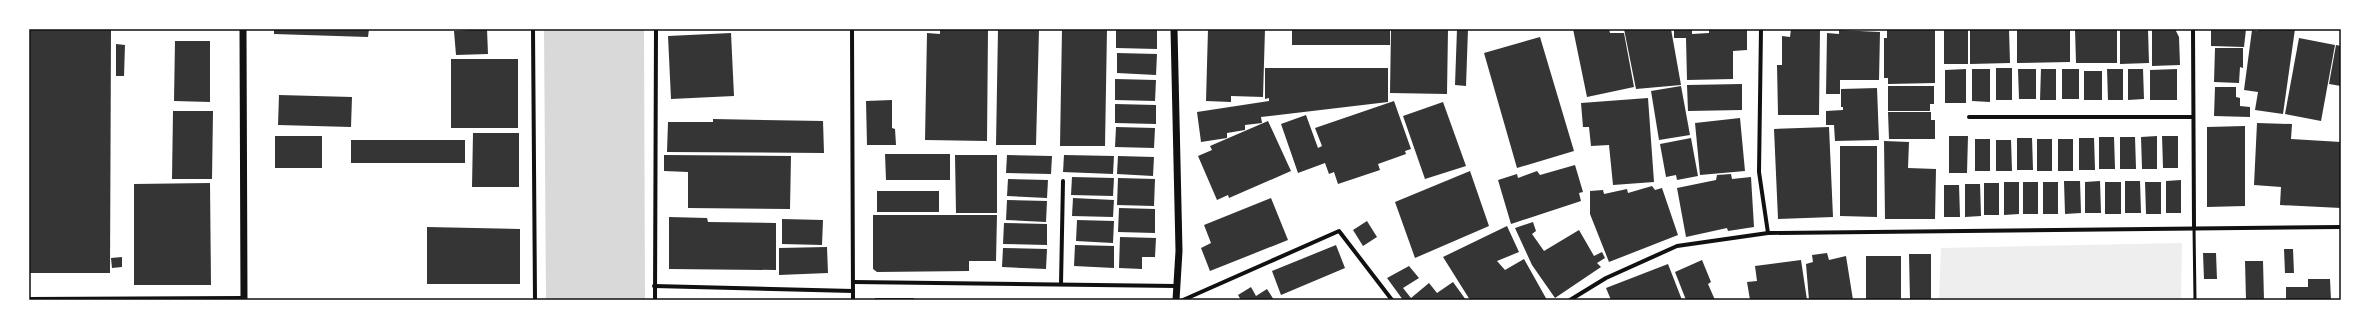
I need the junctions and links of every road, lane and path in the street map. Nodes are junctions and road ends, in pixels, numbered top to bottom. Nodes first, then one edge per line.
1 (243, 29) edge
2 (533, 29) edge
3 (656, 29) edge
4 (852, 29) edge
5 (1174, 29) edge
6 (1761, 29) edge
7 (2193, 29) edge
8 (1969, 117) dead end
9 (2193, 117) junction
10 (1063, 181) dead end
11 (2194, 227) junction
12 (2341, 227) edge
13 (1768, 233) junction
14 (853, 282) junction
15 (1061, 284) junction
16 (654, 286) junction
17 (1176, 286) junction
18 (853, 290) junction
19 (29, 299) edge
20 (244, 299) edge
21 (535, 300) edge
22 (654, 300) edge
23 (853, 300) edge
24 (1176, 300) edge
25 (1183, 300) edge
26 (1392, 300) edge
27 (1570, 300) edge
28 (2195, 300) edge

1 - 20 street
2 - 21 street
3 - 16 street
4 - 14 street
5 - 17 street
6 - 13 street
7 - 9 street
8 - 9 street
9 - 11 street
10 - 15 street
11 - 12 street
11 - 13 street
11 - 28 lane
13 - 27 street
14 - 15 street
14 - 18 street
15 - 17 street
16 - 18 street
16 - 22 street
17 - 24 street
18 - 23 street
19 - 20 street
25 - 26 street

